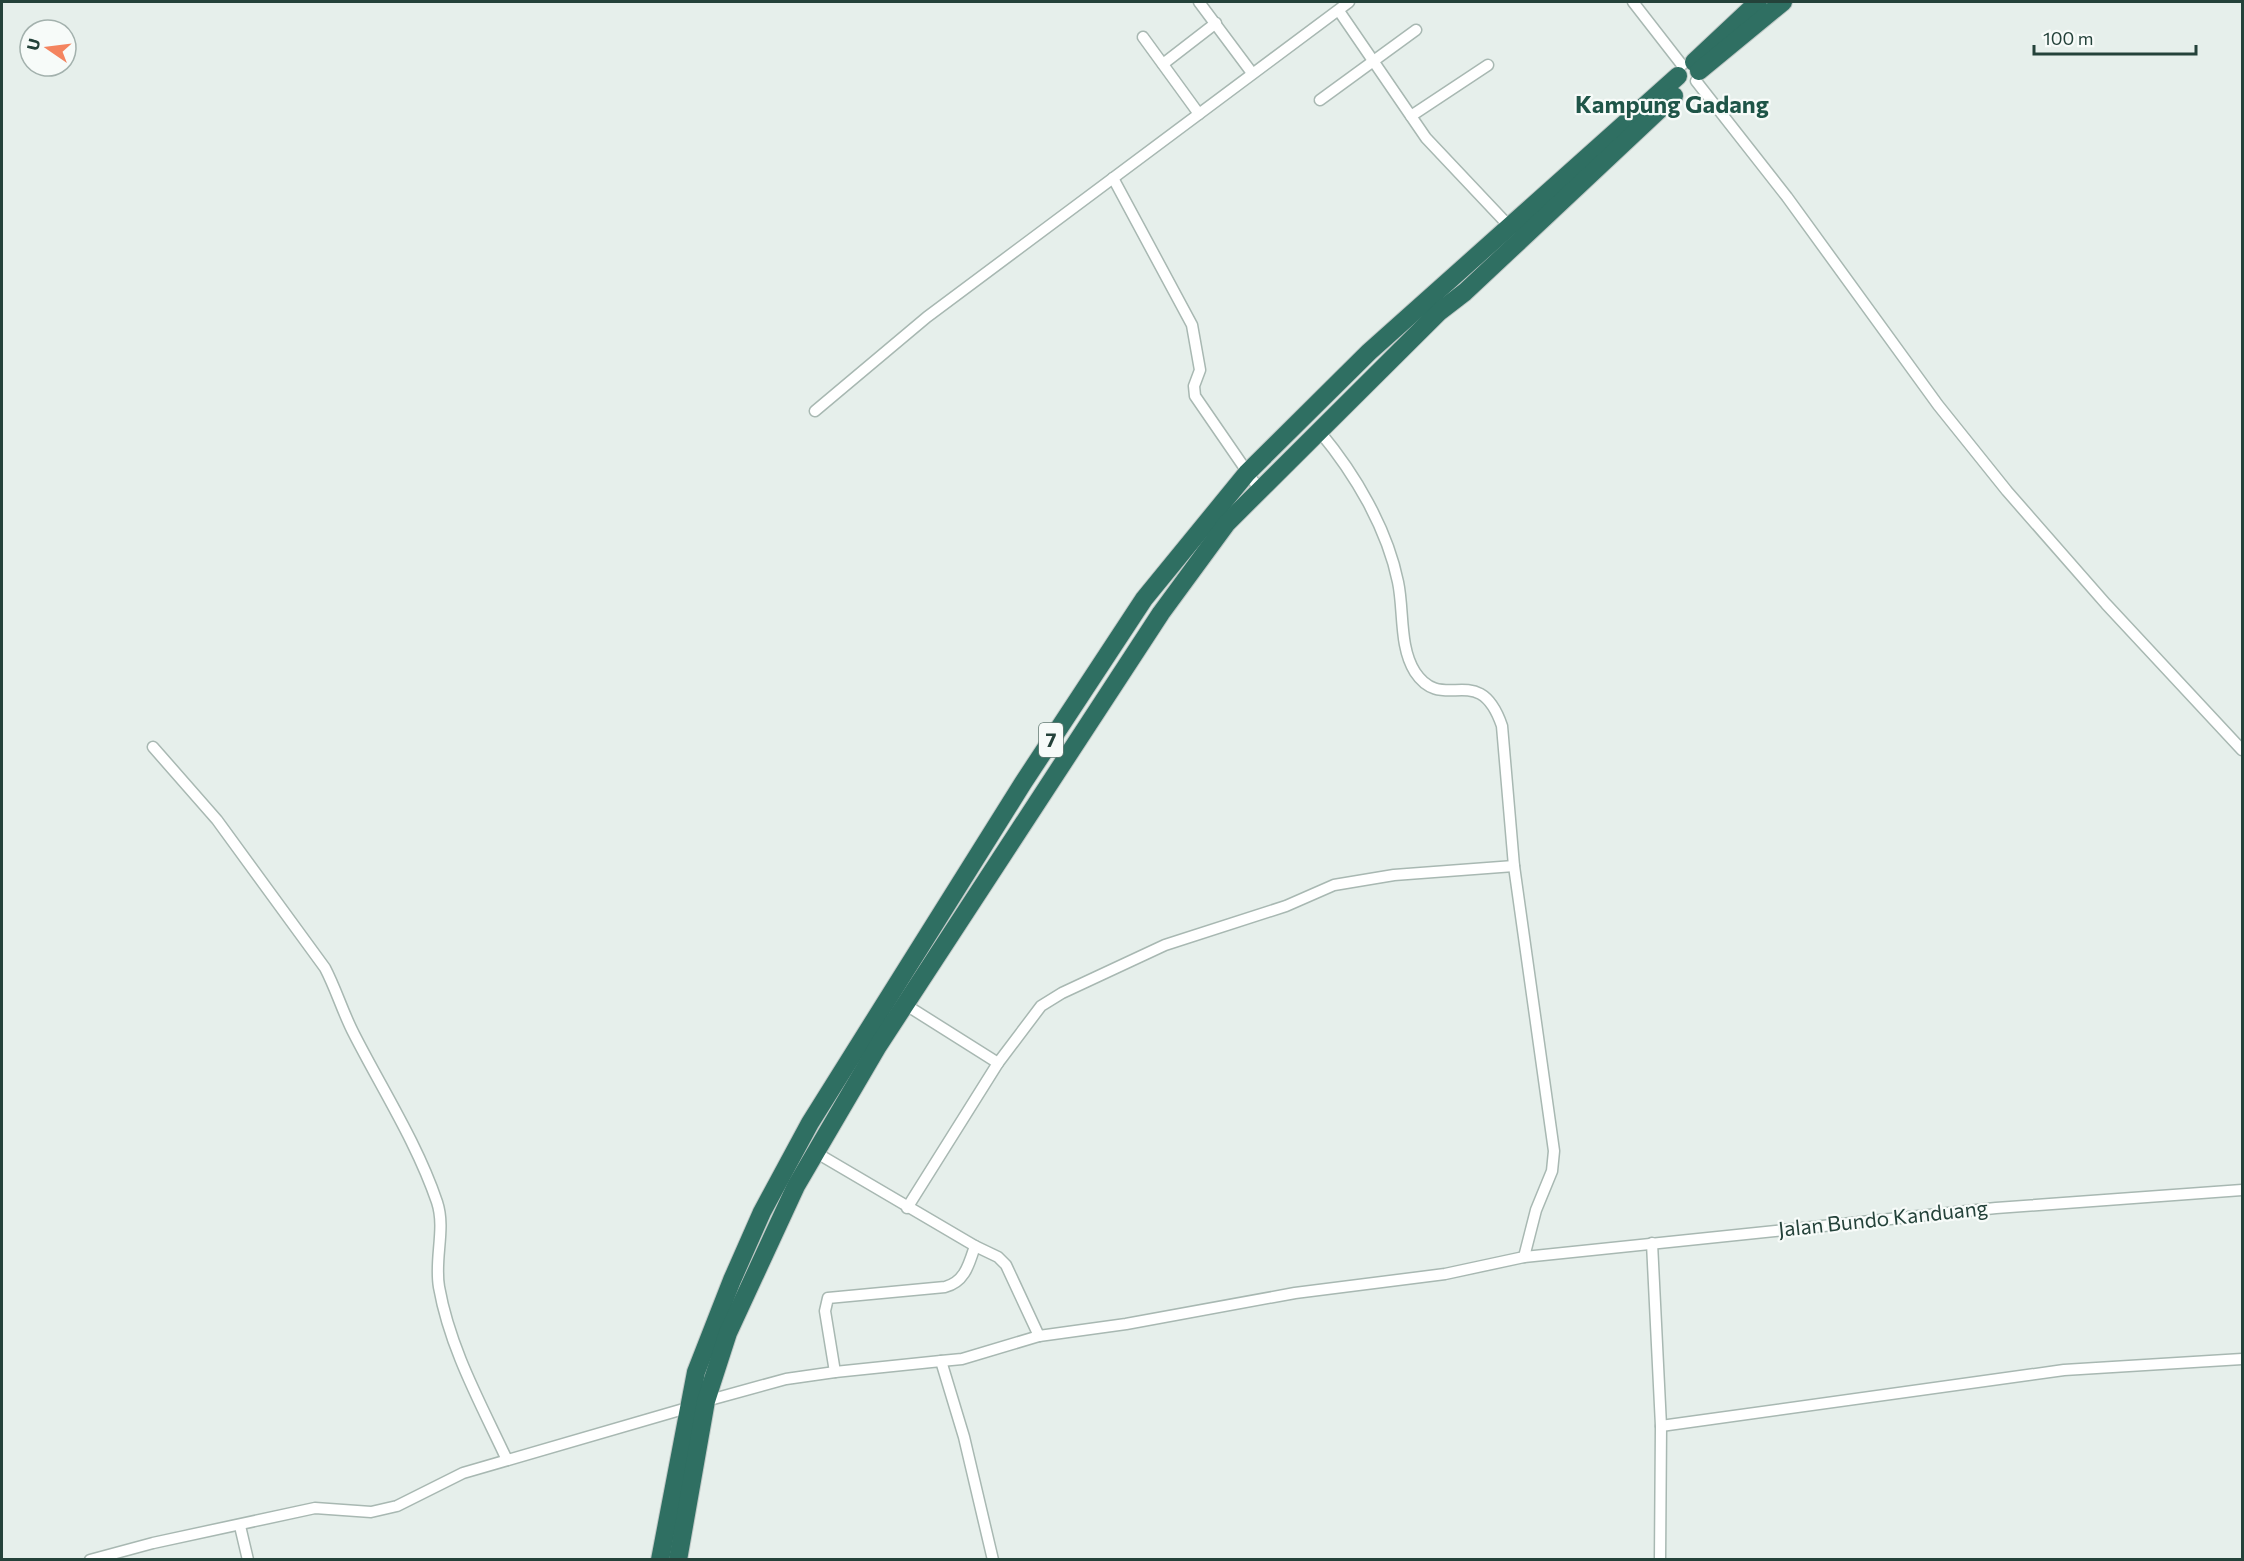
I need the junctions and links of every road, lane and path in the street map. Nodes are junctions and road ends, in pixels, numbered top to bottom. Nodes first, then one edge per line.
1 (1199, 2) edge
2 (1349, 2) edge
3 (1633, 2) edge
4 (1758, 2) edge
5 (1783, 2) edge
6 (1339, 11) junction
7 (1216, 23) junction
8 (1416, 30) dead end
9 (1143, 37) dead end
10 (1373, 60) junction
11 (1162, 64) junction
12 (1488, 65) dead end
13 (1252, 73) junction
14 (1689, 74) junction
15 (1320, 100) dead end
16 (1199, 114) junction
17 (1411, 116) junction
18 (1113, 178) junction
19 (1510, 227) junction
20 (815, 411) dead end
21 (1320, 432) junction
22 (1247, 473) junction
23 (1259, 489) junction
24 (153, 747) dead end
25 (2242, 750) edge
26 (1023, 783) junction
27 (1040, 795) junction
28 (1514, 867) junction
29 (906, 1005) junction
30 (998, 1063) junction
31 (815, 1152) junction
32 (2242, 1190) edge
33 (907, 1208) junction
34 (770, 1216) junction
35 (1652, 1243) junction
36 (975, 1246) junction
37 (1524, 1257) junction
38 (1040, 1336) junction
39 (2242, 1359) edge
40 (941, 1361) junction
41 (835, 1372) junction
42 (706, 1401) junction
43 (687, 1408) junction
44 (1661, 1426) junction
45 (507, 1460) junction
46 (240, 1526) junction
47 (90, 1560) edge
48 (248, 1560) edge
49 (660, 1560) edge
50 (678, 1560) edge
51 (993, 1560) edge
52 (1660, 1560) edge

1 - 7 street
2 - 6 street
3 - 14 street
4 - 14 highway
5 - 14 highway
6 - 10 street
6 - 13 street
7 - 11 street
7 - 13 street
8 - 10 street
9 - 11 street
10 - 15 street
10 - 17 street
11 - 16 street
12 - 17 street
13 - 16 street
14 - 19 highway, 7
14 - 21 highway, 7
14 - 25 street
16 - 18 street
17 - 19 street
18 - 20 street
18 - 22 street
19 - 22 highway, 7
21 - 23 highway, 7
21 - 28 street
22 - 23 street
22 - 26 highway, 7
23 - 27 highway, 7
24 - 45 street
26 - 27 highway
26 - 34 highway, 7
27 - 29 highway, 7
28 - 30 street
28 - 37 street
29 - 30 street
29 - 31 highway, 7
30 - 33 street
31 - 33 street
31 - 34 highway, 7
32 - 35 street, Jalan Bundo Kanduang
33 - 36 street
34 - 42 highway, 7
34 - 43 highway, 7
35 - 37 street, Jalan Bundo Kanduang
35 - 44 street
36 - 38 street
36 - 41 street
37 - 38 street, Jalan Bundo Kanduang
38 - 40 street, Jalan Bundo Kanduang
39 - 44 street
40 - 41 street, Jalan Bundo Kanduang
40 - 51 street
41 - 42 street, Jalan Bundo Kanduang
42 - 50 highway, 7
43 - 45 street
43 - 49 highway, 7
44 - 52 street
45 - 46 street
46 - 47 street
46 - 48 street

